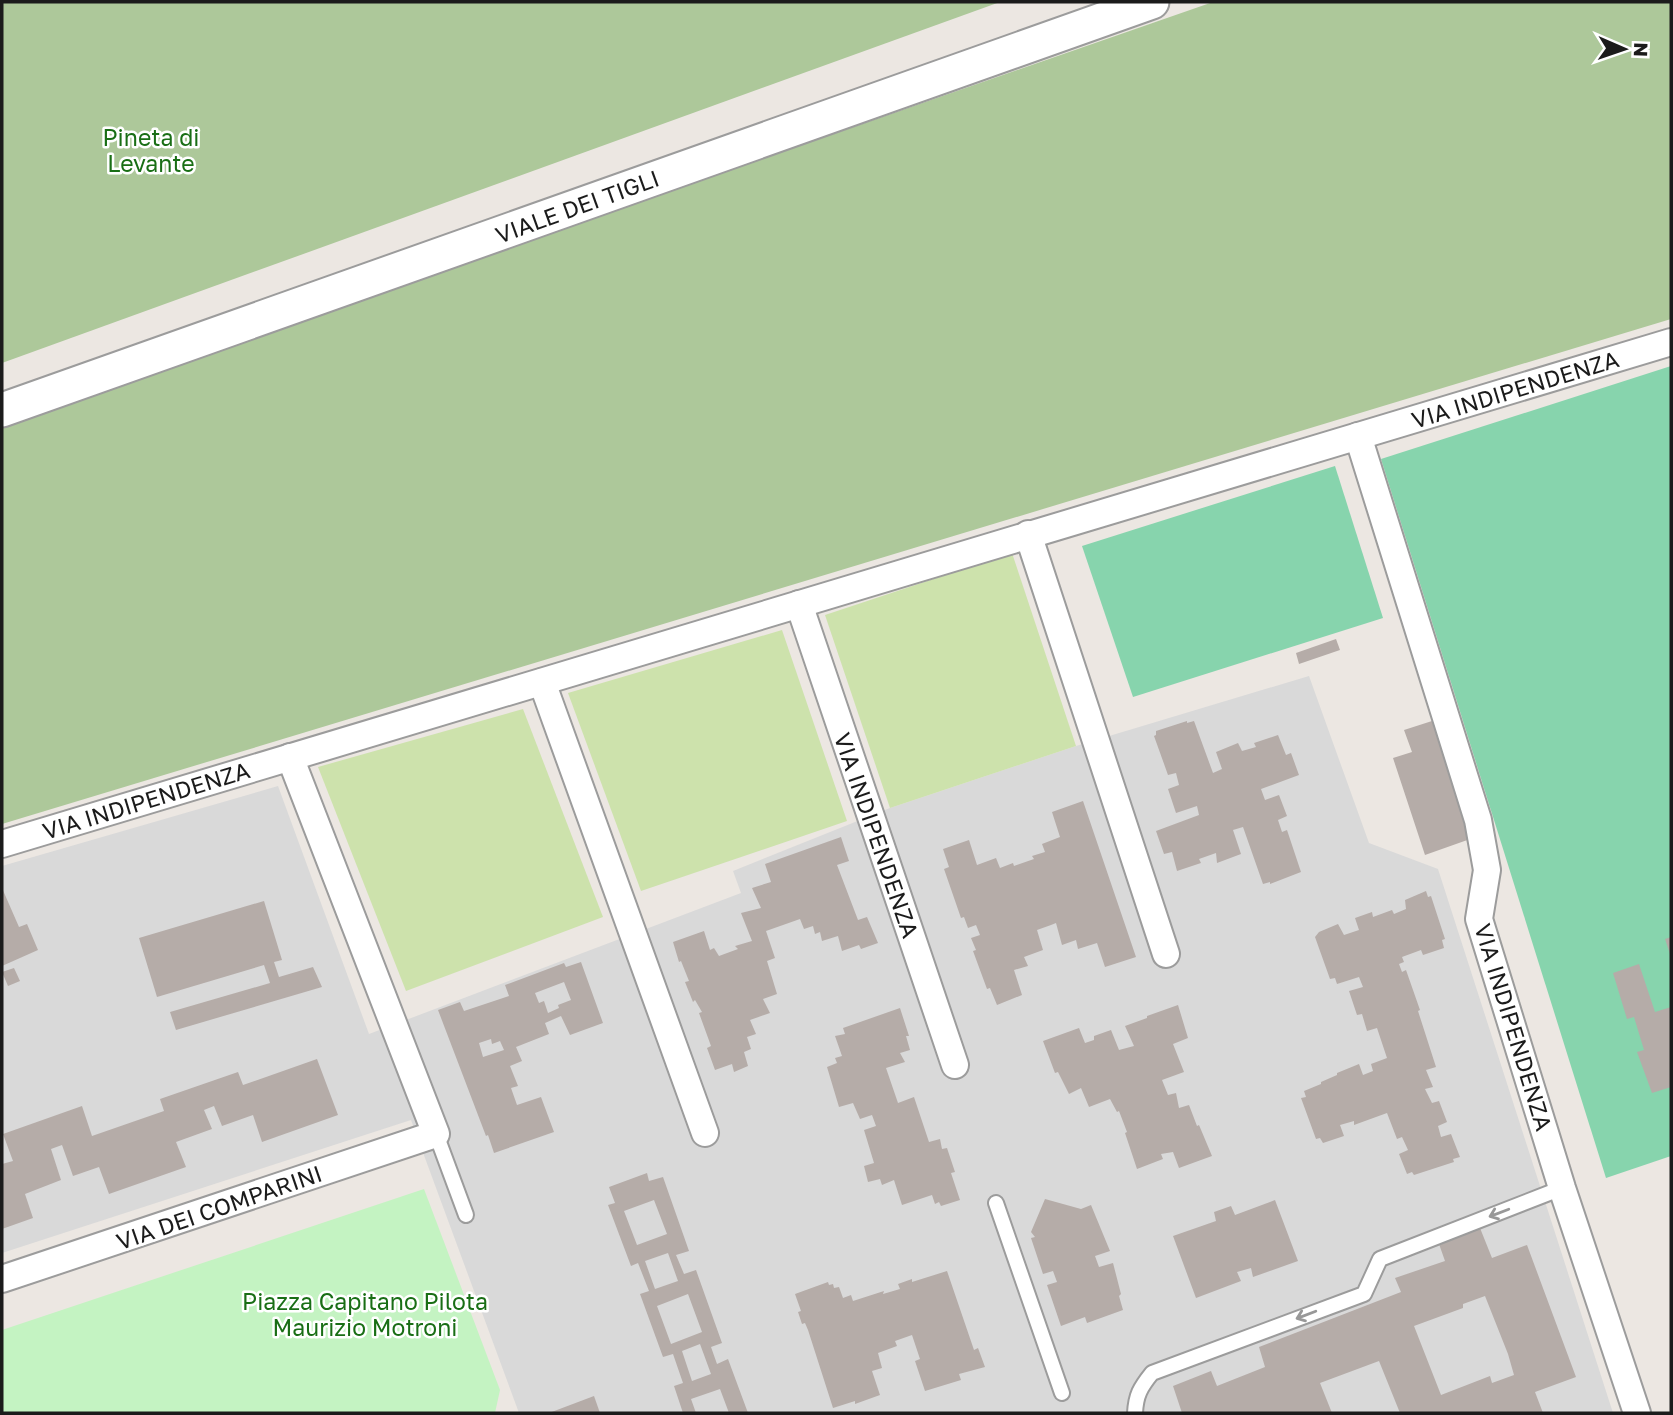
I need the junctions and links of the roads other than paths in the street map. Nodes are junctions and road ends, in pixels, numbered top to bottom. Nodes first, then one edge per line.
1 (1152, 2) edge
2 (1671, 342) edge
3 (2, 410) edge
4 (1358, 436) junction
5 (1028, 534) junction
6 (799, 604) junction
7 (542, 681) junction
8 (290, 757) junction
9 (2, 844) edge
10 (1166, 954) dead end
11 (955, 1065) dead end
12 (705, 1133) dead end
13 (436, 1134) junction
14 (1562, 1188) junction
15 (996, 1203) dead end
16 (466, 1215) dead end
17 (2, 1279) edge
18 (1062, 1393) dead end
19 (1135, 1413) edge
20 (1637, 1413) edge

1 - 3 street, VIALE DEI TIGLI
2 - 4 street, VIA INDIPENDENZA
4 - 5 street, VIA INDIPENDENZA
4 - 14 street, VIA INDIPENDENZA
5 - 6 street, VIA INDIPENDENZA
5 - 10 street
6 - 7 street, VIA INDIPENDENZA
6 - 11 street, VIA INDIPENDENZA
7 - 8 street, VIA INDIPENDENZA
7 - 12 street
8 - 9 street, VIA INDIPENDENZA
8 - 13 street
13 - 16 lane
13 - 17 street, VIA DEI COMPARINI
14 -> 19 lane
14 - 20 street, VIA INDIPENDENZA
15 - 18 lane

